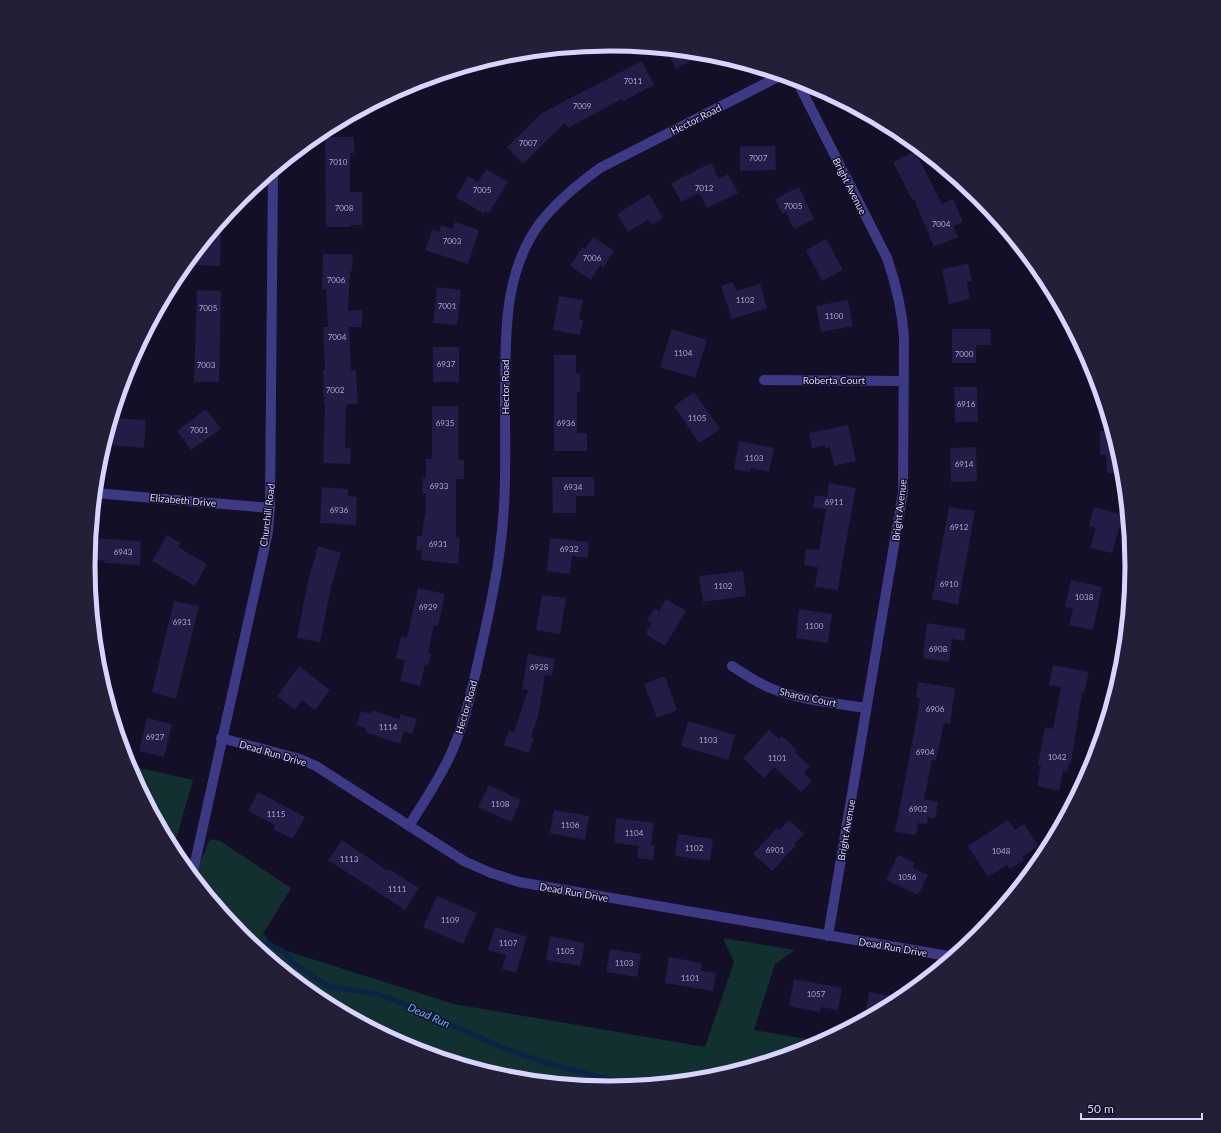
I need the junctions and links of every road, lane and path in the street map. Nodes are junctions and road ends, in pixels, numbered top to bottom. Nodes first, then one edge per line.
1 (776, 78) edge
2 (799, 87) edge
3 (273, 177) edge
4 (764, 380) dead end
5 (904, 381) junction
6 (100, 493) edge
7 (270, 508) junction
8 (732, 666) dead end
9 (866, 708) junction
10 (221, 738) junction
11 (409, 826) junction
12 (194, 869) edge
13 (828, 936) junction
14 (948, 956) edge

1 - 11 street, Hector Road
2 - 5 street, Bright Avenue
3 - 7 street, Churchill Road
4 - 5 street, Roberta Court
5 - 9 street, Bright Avenue
6 - 7 street, Elizabeth Drive
7 - 10 street, Churchill Road
8 - 9 street, Sharon Court
9 - 13 street, Bright Avenue
10 - 11 street, Dead Run Drive
10 - 12 street, Churchill Road
11 - 13 street, Dead Run Drive
13 - 14 street, Dead Run Drive

